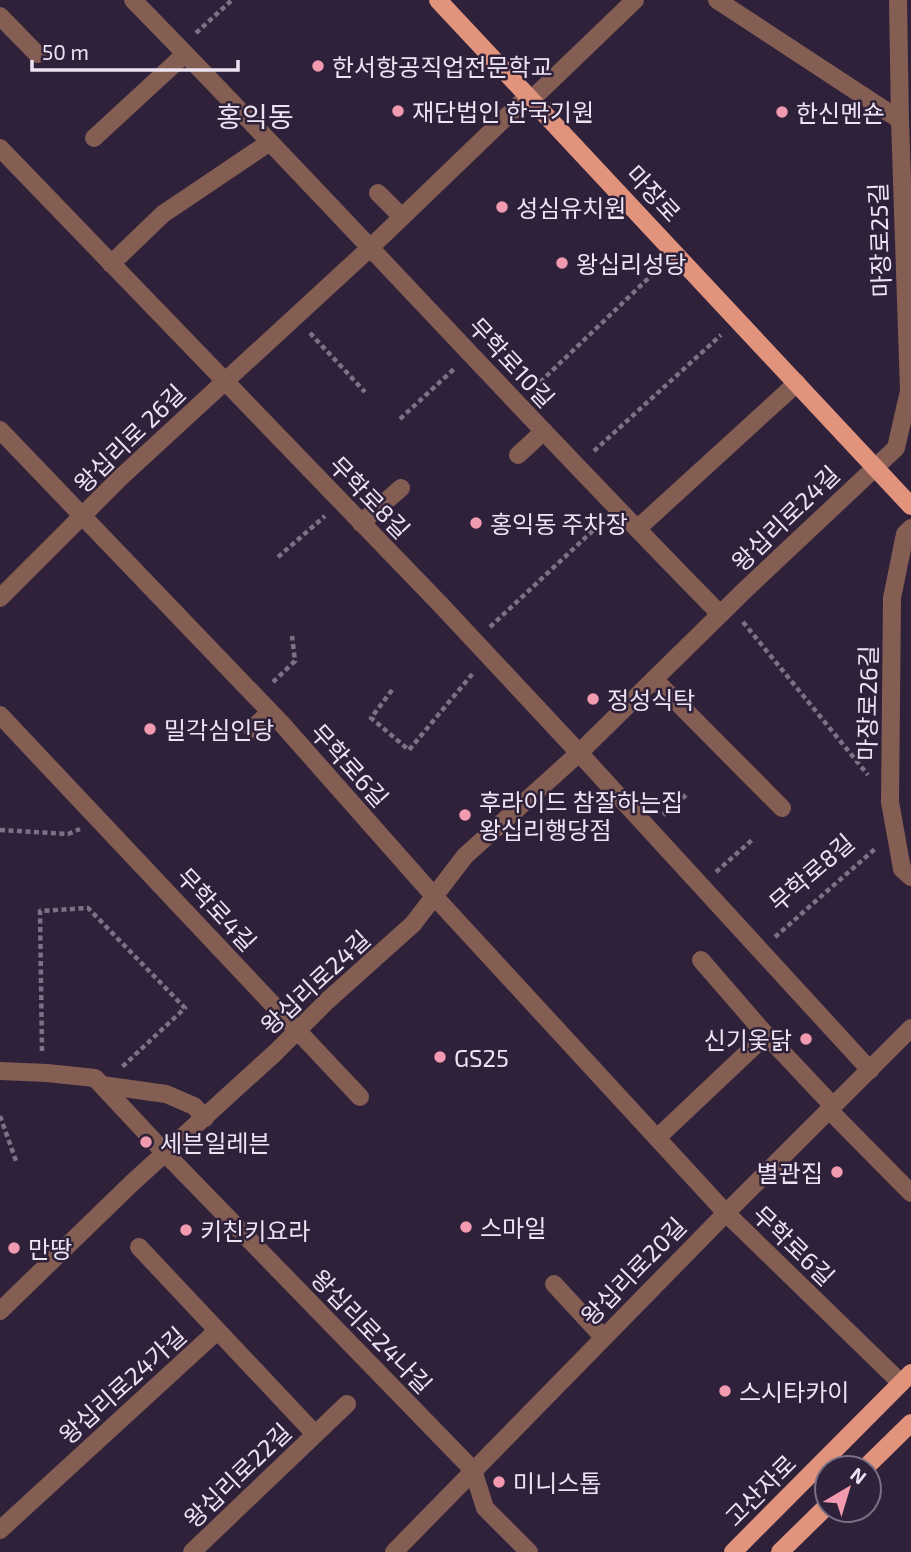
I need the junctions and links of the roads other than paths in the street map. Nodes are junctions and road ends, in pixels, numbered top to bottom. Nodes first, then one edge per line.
1 (133, 0) edge
2 (438, 0) edge
3 (635, 0) edge
4 (717, 0) edge
5 (898, 0) edge
6 (0, 16) edge
7 (182, 51) junction
8 (37, 54) dead end
9 (530, 97) junction
10 (900, 120) junction
11 (94, 138) dead end
12 (270, 142) junction
13 (0, 148) edge
14 (378, 193) dead end
15 (402, 217) junction
16 (371, 247) junction
17 (111, 264) junction
18 (224, 382) junction
19 (797, 383) junction
20 (0, 430) edge
21 (544, 431) junction
22 (518, 455) dead end
23 (875, 467) junction
24 (401, 488) dead end
25 (911, 506) edge
26 (83, 517) junction
27 (361, 523) junction
28 (911, 528) edge
29 (637, 529) junction
30 (0, 598) edge
31 (725, 610) junction
32 (654, 679) junction
33 (270, 712) junction
34 (0, 715) edge
35 (251, 729) dead end
36 (579, 752) junction
37 (782, 808) dead end
38 (911, 877) edge
39 (434, 896) junction
40 (701, 960) dead end
41 (911, 1028) edge
42 (298, 1030) junction
43 (766, 1035) junction
44 (870, 1070) junction
45 (0, 1071) edge
46 (102, 1085) junction
47 (360, 1097) dead end
48 (831, 1108) junction
49 (205, 1118) junction
50 (657, 1138) junction
51 (165, 1153) junction
52 (911, 1193) edge
53 (726, 1213) junction
54 (139, 1247) dead end
55 (554, 1284) dead end
56 (0, 1311) edge
57 (217, 1331) junction
58 (603, 1337) junction
59 (906, 1378) edge
60 (347, 1404) dead end
61 (911, 1423) edge
62 (315, 1434) junction
63 (880, 1454) edge
64 (473, 1470) junction
65 (813, 1520) edge
66 (0, 1530) edge
67 (192, 1552) edge
68 (394, 1552) edge
69 (529, 1552) edge
70 (733, 1552) edge
71 (780, 1552) edge

1 - 7 street, 무학로10길
2 - 9 main road, 마장로
3 - 9 street
4 - 10 street
5 - 10 street, 마장로25길
6 - 8 street
7 - 11 street
7 - 12 street, 무학로10길
9 - 15 street, 왕십리로 26길
9 - 19 main road, 마장로
10 - 23 street, 마장로25길
12 - 16 street, 무학로10길
12 - 17 street
13 - 17 street, 무학로8길
14 - 15 street
15 - 16 street, 왕십리로 26길
16 - 18 street, 왕십리로 26길
16 - 21 street, 무학로10길
17 - 18 street, 무학로8길
18 - 26 street, 왕십리로 26길
18 - 27 street, 무학로8길
19 - 23 main road, 마장로
19 - 29 street
20 - 26 street, 무학로6길
21 - 22 street
21 - 29 street, 무학로10길
23 - 25 main road, 마장로
23 - 31 street, 왕십리로24길
24 - 27 street
26 - 30 street, 왕십리로 26길
26 - 33 street, 무학로6길
27 - 36 street, 무학로8길
28 - 38 street, 마장로26길
29 - 31 street, 무학로10길
31 - 32 street, 왕십리로24길
32 - 36 street, 왕십리로24길
32 - 37 street
33 - 35 street
33 - 39 street, 무학로6길
34 - 42 street, 무학로4길
36 - 39 street, 왕십리로24길
36 - 44 street, 무학로8길
39 - 42 street, 왕십리로24길
39 - 50 street, 무학로6길
40 - 43 street
41 - 44 street, 왕십리로20길
42 - 47 street, 무학로4길
42 - 49 street, 왕십리로24길
43 - 48 street
43 - 50 street
44 - 48 street, 왕십리로20길
45 - 46 street
46 - 49 street
46 - 51 street, 왕십리로24나길
48 - 52 street
48 - 53 street, 왕십리로20길
49 - 51 street, 왕십리로24길
50 - 53 street, 무학로6길
51 - 56 street, 왕십리로24길
51 - 64 street, 왕십리로24나길
53 - 58 street, 왕십리로20길
53 - 59 street, 무학로6길
54 - 57 street, 왕십리로24가길
55 - 58 street
57 - 62 street, 왕십리로22길
57 - 66 street, 왕십리로24가길
58 - 64 street, 왕십리로20길
59 - 70 main road, 고산자로
60 - 62 street, 왕십리로22길
61 - 63 main road
62 - 67 street, 왕십리로22길
64 - 68 street, 왕십리로20길
64 - 69 street, 왕십리로24나길
65 - 71 main road

